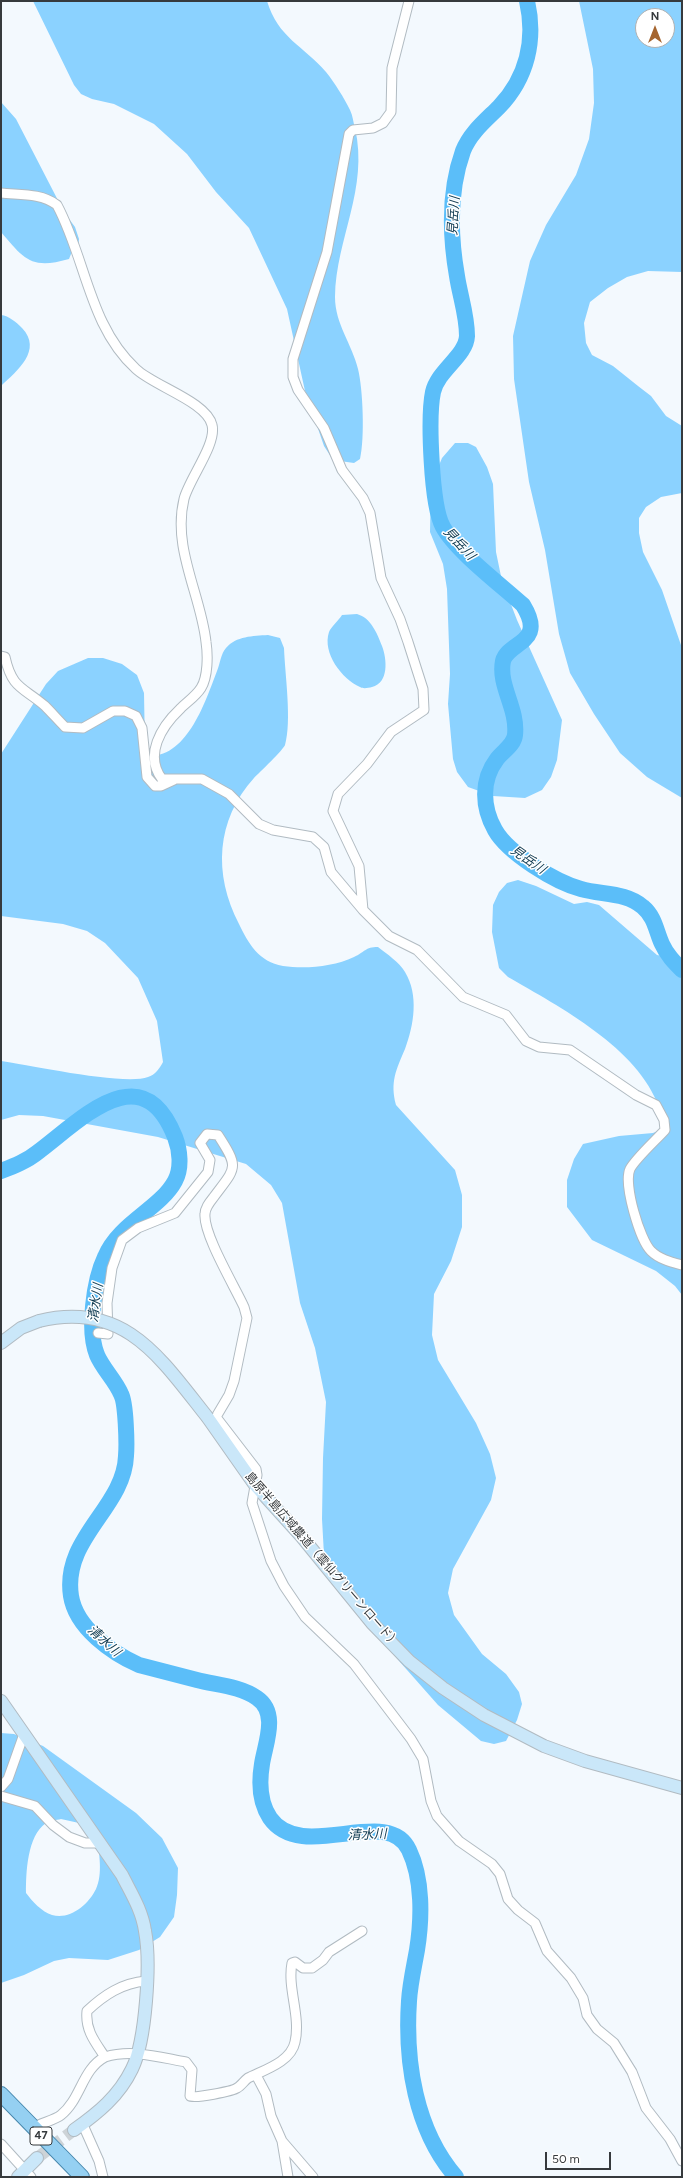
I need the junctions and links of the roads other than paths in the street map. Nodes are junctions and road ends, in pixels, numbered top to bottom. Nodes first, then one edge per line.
1 (409, 1) edge
2 (1, 193) edge
3 (1, 656) edge
4 (177, 778) junction
5 (363, 910) junction
6 (682, 1265) edge
7 (98, 1333) dead end
8 (1, 1343) edge
9 (255, 1485) junction
10 (1, 1701) edge
11 (24, 1734) junction
12 (1, 1788) edge
13 (682, 1788) edge
14 (1, 1796) edge
15 (100, 1843) junction
16 (362, 1931) dead end
17 (146, 1981) junction
18 (138, 2053) junction
19 (105, 2057) junction
20 (256, 2075) junction
21 (1, 2094) edge
22 (78, 2127) joint
23 (33, 2128) junction
24 (282, 2141) junction
25 (1, 2144) edge
26 (37, 2158) tunnel mouth
27 (682, 2161) edge
28 (23, 2175) edge
29 (82, 2177) edge
30 (103, 2177) edge
31 (288, 2177) edge
32 (313, 2177) edge

1 - 5 street
2 - 4 street
3 - 4 street
4 - 5 street
5 - 6 street
7 - 9 street
8 - 9 street, 島原半島広域農道（雲仙グリーンロード）, bridge
9 - 13 street, 島原半島広域農道（雲仙グリーンロード）
9 - 27 street
10 - 11 street
11 - 12 street
11 - 15 street
14 - 15 street
15 - 17 street
16 - 20 street
17 - 18 street
17 - 19 street
18 - 19 street
18 - 20 street
18 - 22 street
19 - 23 street
20 - 24 street
21 - 23 main road, 47
22 - 30 street
23 - 29 main road, 47
24 - 31 street
24 - 32 street
25 - 28 street
26 - 28 street

